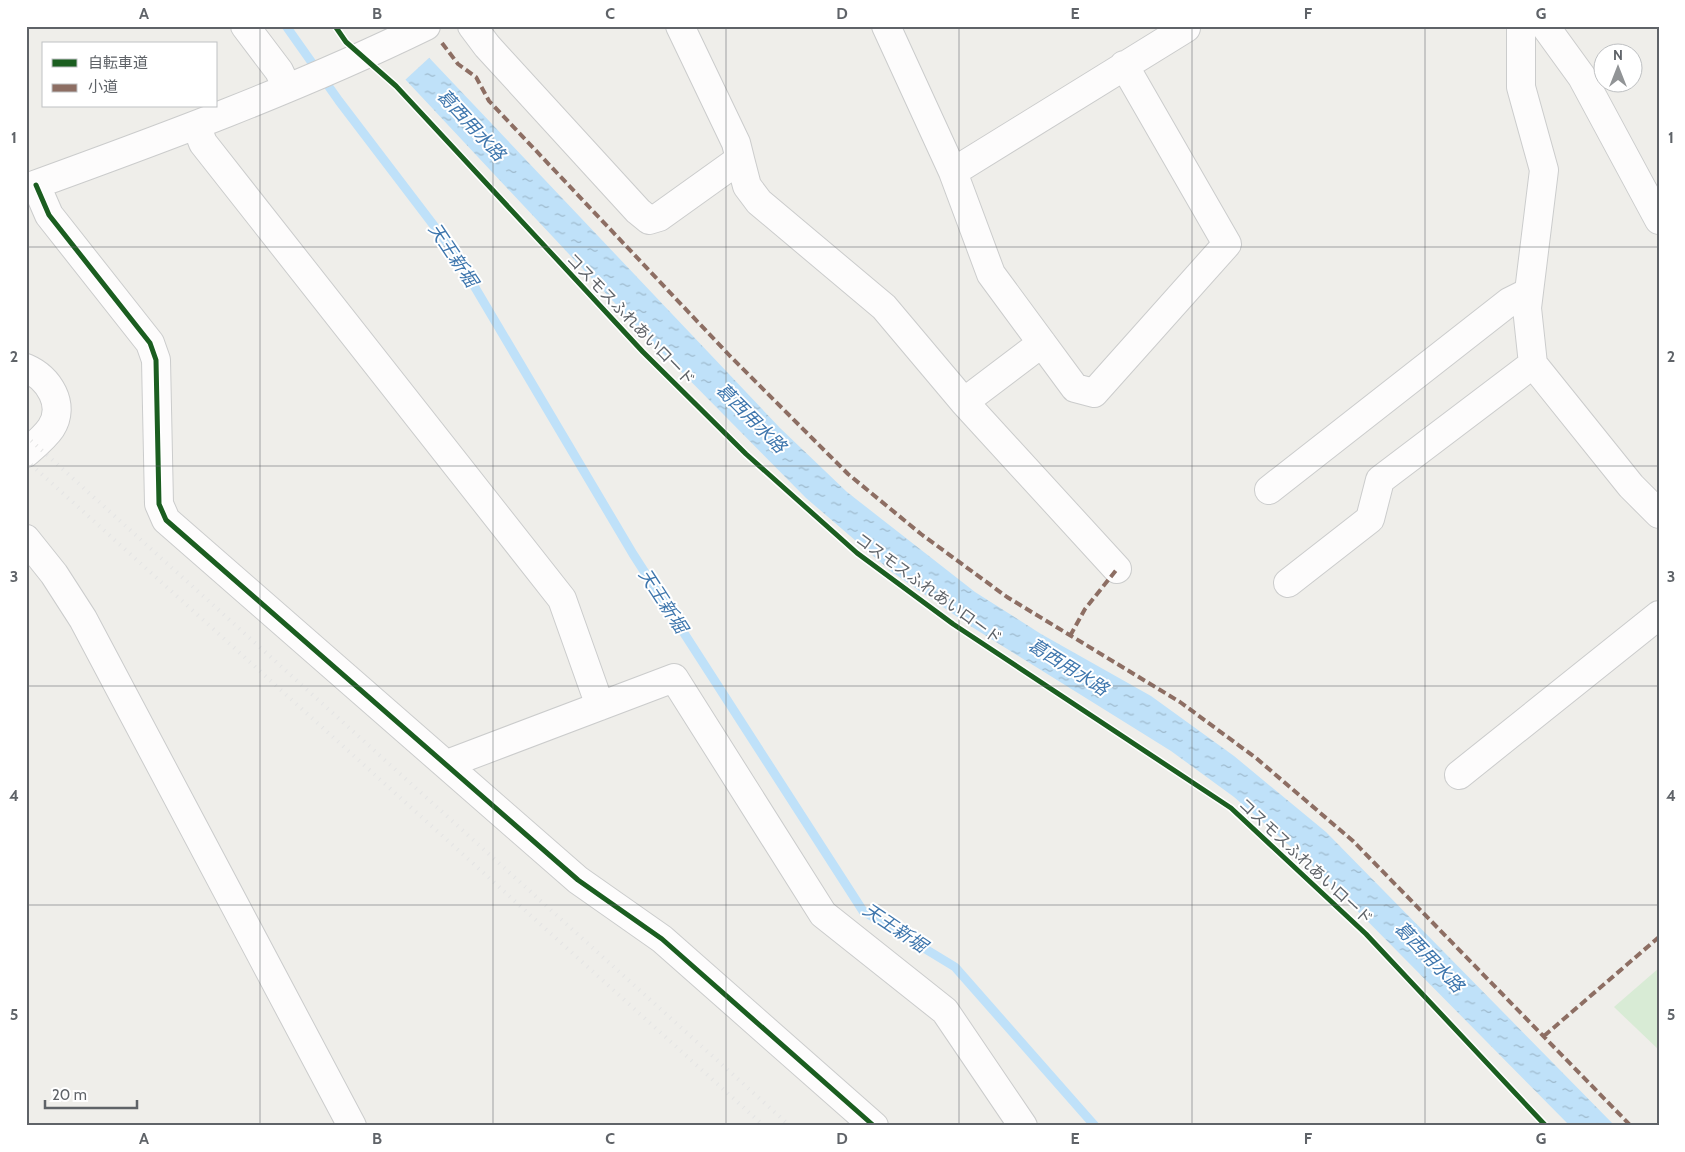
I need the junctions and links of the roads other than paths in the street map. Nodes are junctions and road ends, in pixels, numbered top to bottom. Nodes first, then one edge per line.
1 (245, 26) edge
2 (472, 26) edge
3 (680, 26) edge
4 (886, 26) edge
5 (1521, 26) edge
6 (1545, 26) edge
7 (1187, 27) edge
8 (419, 30) edge
9 (1124, 65) junction
10 (296, 84) junction
11 (196, 125) junction
12 (740, 159) junction
13 (952, 172) junction
14 (31, 187) edge
15 (1659, 220) edge
16 (1529, 292) junction
17 (1042, 343) junction
18 (1533, 364) junction
19 (26, 368) edge
20 (964, 402) junction
21 (26, 453) edge
22 (1269, 490) dead end
23 (1659, 514) edge
24 (26, 539) edge
25 (1118, 569) dead end
26 (1288, 582) dead end
27 (1659, 614) edge
28 (600, 706) junction
29 (447, 764) junction
30 (1459, 774) dead end
31 (352, 1126) edge
32 (874, 1126) edge
33 (1023, 1126) edge

1 - 10 street
2 - 12 street
3 - 12 street
4 - 13 street
5 - 16 street
6 - 15 street
7 - 9 street
8 - 10 street
9 - 13 street
9 - 17 street
10 - 11 street
11 - 14 street
11 - 28 street
12 - 20 street
13 - 17 street
14 - 29 street
16 - 18 street
16 - 22 street
17 - 20 street
18 - 23 street
18 - 26 street
19 - 21 street
20 - 25 street
24 - 31 street
27 - 30 street
28 - 29 street
28 - 33 street
29 - 32 street

